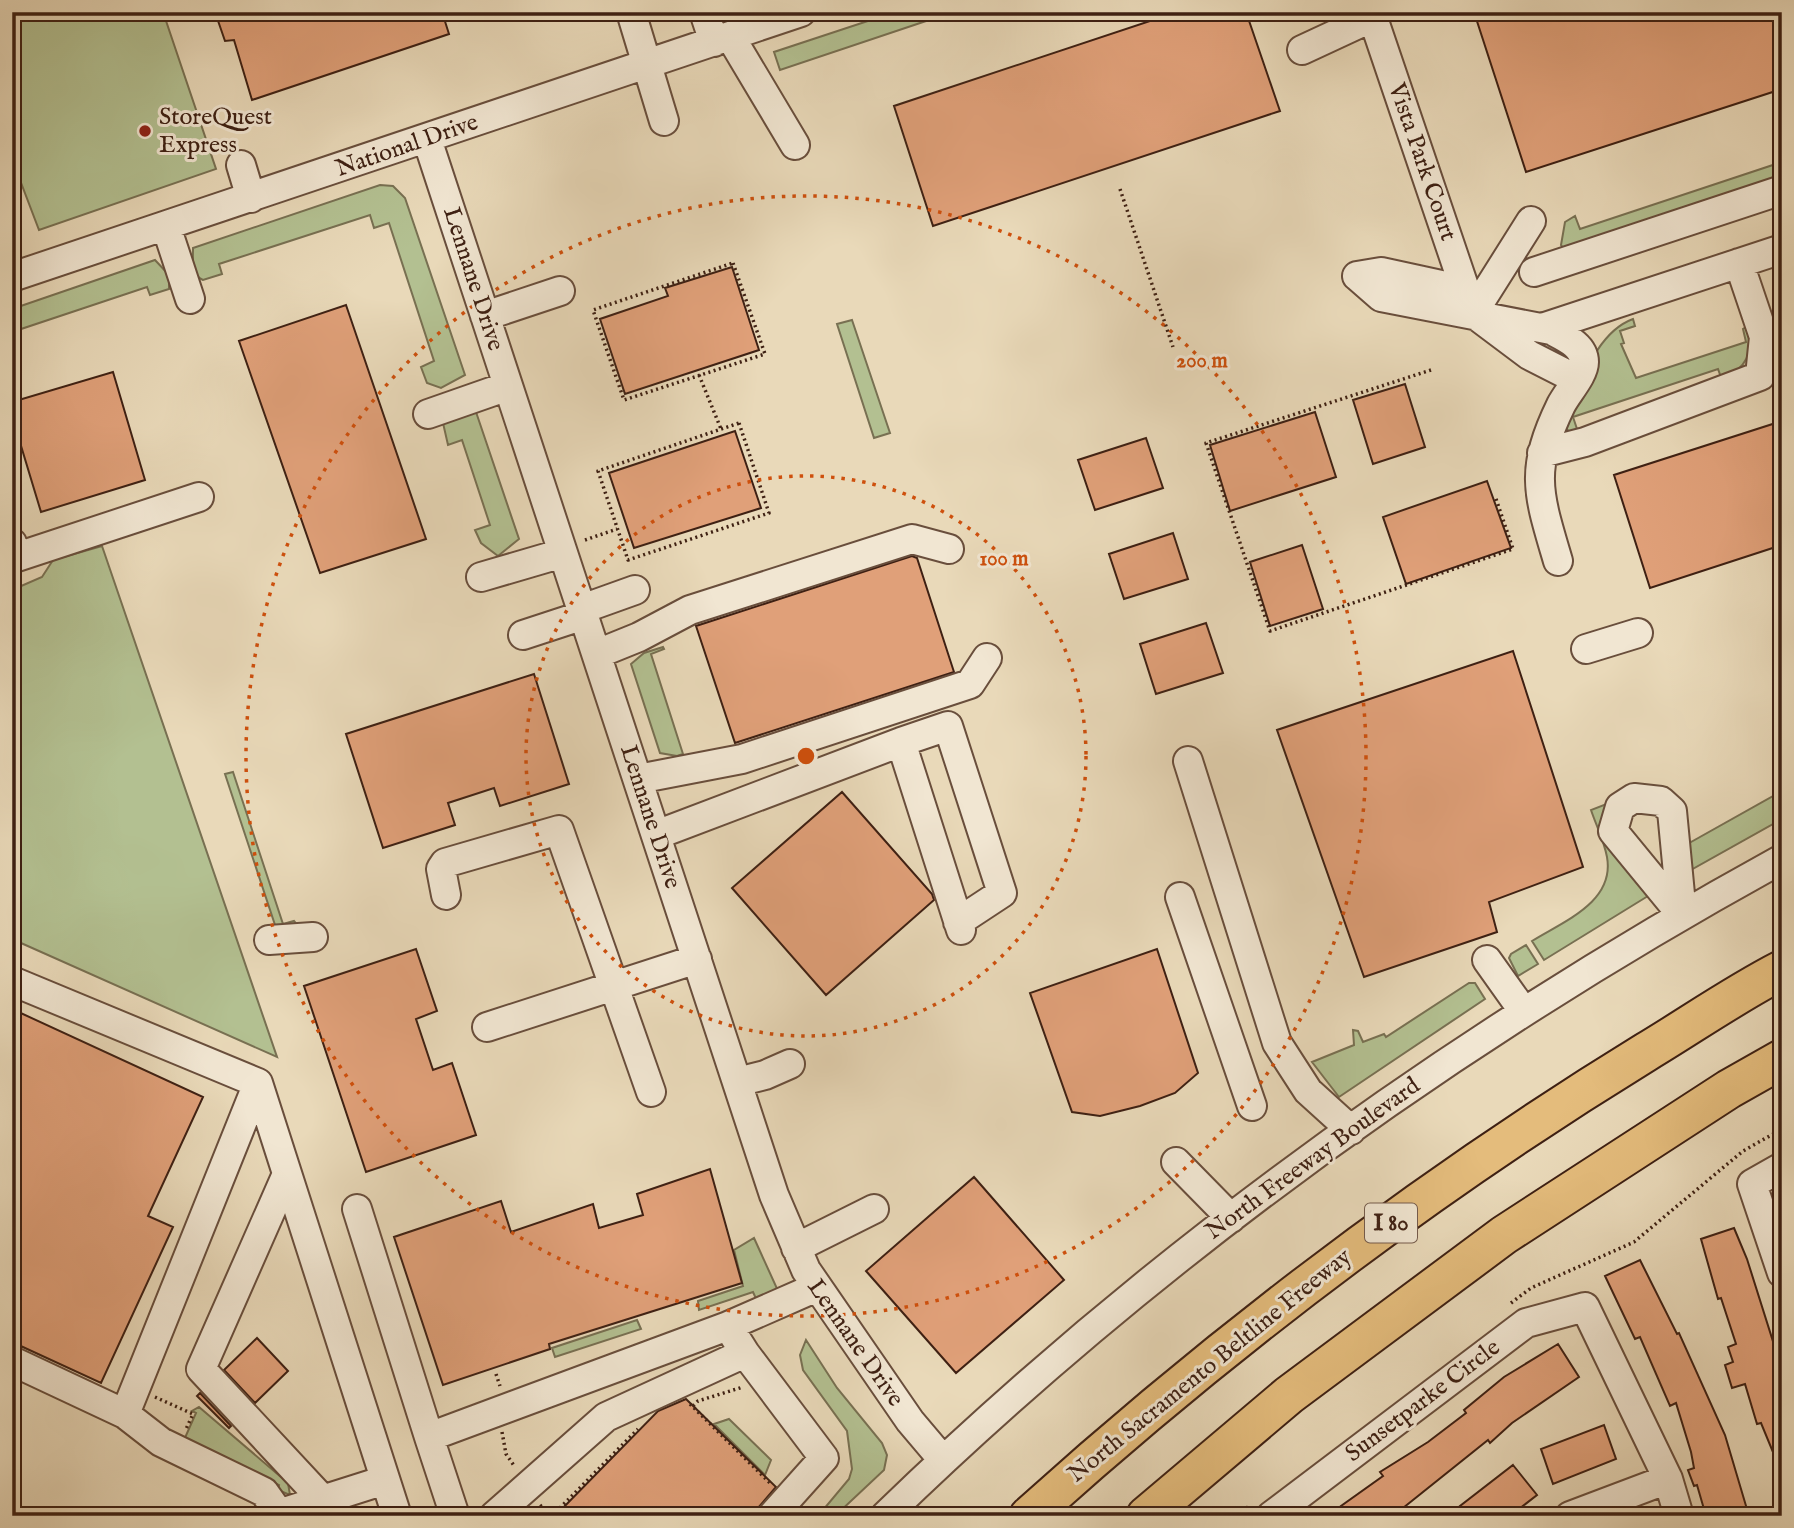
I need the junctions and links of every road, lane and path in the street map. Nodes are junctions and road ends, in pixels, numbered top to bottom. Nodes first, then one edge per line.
1 (631, 12) edge
2 (704, 12) edge
3 (801, 12) edge
4 (1372, 14) edge
5 (722, 39) junction
6 (1302, 50) dead end
7 (646, 65) junction
8 (664, 121) dead end
9 (427, 139) junction
10 (795, 145) dead end
11 (241, 165) dead end
12 (1121, 190) dead end
13 (1782, 190) edge
14 (251, 198) junction
15 (1531, 221) dead end
16 (166, 226) junction
17 (1782, 249) edge
18 (1739, 263) junction
19 (1534, 272) dead end
20 (12, 277) edge
21 (560, 291) dead end
22 (190, 299) dead end
23 (1473, 313) junction
24 (485, 316) junction
25 (1542, 328) junction
26 (1173, 348) dead end
27 (1431, 370) dead end
28 (1580, 372) junction
29 (699, 376) junction
30 (508, 386) junction
31 (428, 414) dead end
32 (721, 429) junction
33 (1542, 453) junction
34 (1494, 496) dead end
35 (199, 497) dead end
36 (617, 529) junction
37 (12, 543) edge
38 (574, 547) junction
39 (949, 549) dead end
40 (1558, 561) dead end
41 (481, 577) dead end
42 (635, 590) dead end
43 (583, 612) junction
44 (1638, 633) dead end
45 (523, 635) dead end
46 (1586, 649) dead end
47 (597, 654) junction
48 (987, 658) dead end
49 (901, 742) junction
50 (1188, 761) dead end
51 (638, 779) junction
52 (656, 835) junction
53 (1782, 859) edge
54 (446, 895) dead end
55 (1180, 897) dead end
56 (313, 937) dead end
57 (269, 940) dead end
58 (696, 958) junction
59 (1486, 960) dead end
60 (1782, 970) edge
61 (12, 981) edge
62 (614, 986) junction
63 (1524, 1012) junction
64 (487, 1027) dead end
65 (1782, 1059) edge
66 (790, 1064) dead end
67 (737, 1082) junction
68 (258, 1083) junction
69 (651, 1092) dead end
70 (1252, 1106) dead end
71 (1351, 1130) junction
72 (1176, 1162) dead end
73 (1782, 1167) edge
74 (287, 1174) junction
75 (357, 1209) dead end
76 (874, 1209) dead end
77 (1231, 1218) junction
78 (796, 1248) junction
79 (1782, 1273) edge
80 (817, 1287) junction
81 (728, 1326) junction
82 (745, 1353) junction
83 (12, 1361) edge
84 (496, 1374) dead end
85 (751, 1397) dead end
86 (685, 1398) dead end
87 (693, 1406) junction
88 (502, 1410) junction
89 (125, 1414) junction
90 (638, 1429) dead end
91 (429, 1437) junction
92 (943, 1460) junction
93 (1668, 1479) junction
94 (385, 1480) junction
95 (528, 1486) junction
96 (323, 1500) junction
97 (769, 1504) edge
98 (281, 1514) edge
99 (397, 1516) edge
100 (455, 1516) edge
101 (494, 1516) edge
102 (551, 1516) edge
103 (885, 1516) edge
104 (1029, 1516) edge
105 (1146, 1516) edge
106 (1270, 1516) edge
107 (1570, 1516) edge
108 (1679, 1516) edge

1 - 7 street
2 - 5 street
3 - 5 street, National Drive
4 - 6 street
4 - 23 street, Vista Park Court
5 - 7 street, National Drive
5 - 10 street
7 - 8 street
7 - 9 street, National Drive
9 - 14 street, National Drive
9 - 24 street, Lennane Drive
11 - 14 street
12 - 26 path
13 - 19 street
14 - 16 street, National Drive
15 - 23 street
16 - 20 street, National Drive
16 - 22 street
17 - 18 street
18 - 25 street
18 - 33 street
21 - 24 street
23 - 25 street
23 - 28 street
24 - 30 street, Lennane Drive
25 - 28 street
27 - 34 path
28 - 33 street
29 - 29 path
29 - 32 path
30 - 31 street
30 - 38 street, Lennane Drive
32 - 36 path
32 - 36 path
33 - 40 street
35 - 37 street
36 - 38 path
38 - 41 street
38 - 43 street, Lennane Drive
39 - 47 street
42 - 43 street
43 - 45 street
43 - 47 street, Lennane Drive
44 - 46 street
47 - 51 street, Lennane Drive
48 - 51 street
49 - 49 street
49 - 52 street
50 - 71 street
51 - 52 street, Lennane Drive
52 - 58 street, Lennane Drive
53 - 63 street, North Freeway Boulevard
54 - 62 street
55 - 70 street
56 - 57 street
58 - 62 street
58 - 67 street, Lennane Drive
59 - 63 street
60 - 104 highway, North Sacramento Beltline Freeway / I 80
61 - 68 street
62 - 64 street
62 - 69 street
63 - 71 street, North Freeway Boulevard
65 - 105 highway
66 - 67 street
67 - 78 street, Lennane Drive
68 - 74 street
68 - 89 street
71 - 77 street, North Freeway Boulevard
72 - 77 street
73 - 79 street
74 - 94 street
74 - 96 street
75 - 91 street
76 - 78 street
77 - 92 street, North Freeway Boulevard
78 - 80 street, Lennane Drive
80 - 81 street
80 - 92 street, Lennane Drive
81 - 82 street
81 - 88 street
82 - 95 street
82 - 97 street
83 - 89 street
84 - 88 path
85 - 87 path
86 - 87 path
87 - 97 path
88 - 91 street
88 - 95 path
89 - 98 street
90 - 102 path
91 - 100 street
92 - 103 street, North Freeway Boulevard
93 - 106 street, Sunsetparke Circle
93 - 107 street
93 - 108 street
94 - 96 street
94 - 99 street
95 - 101 street
95 - 102 path
96 - 98 street

